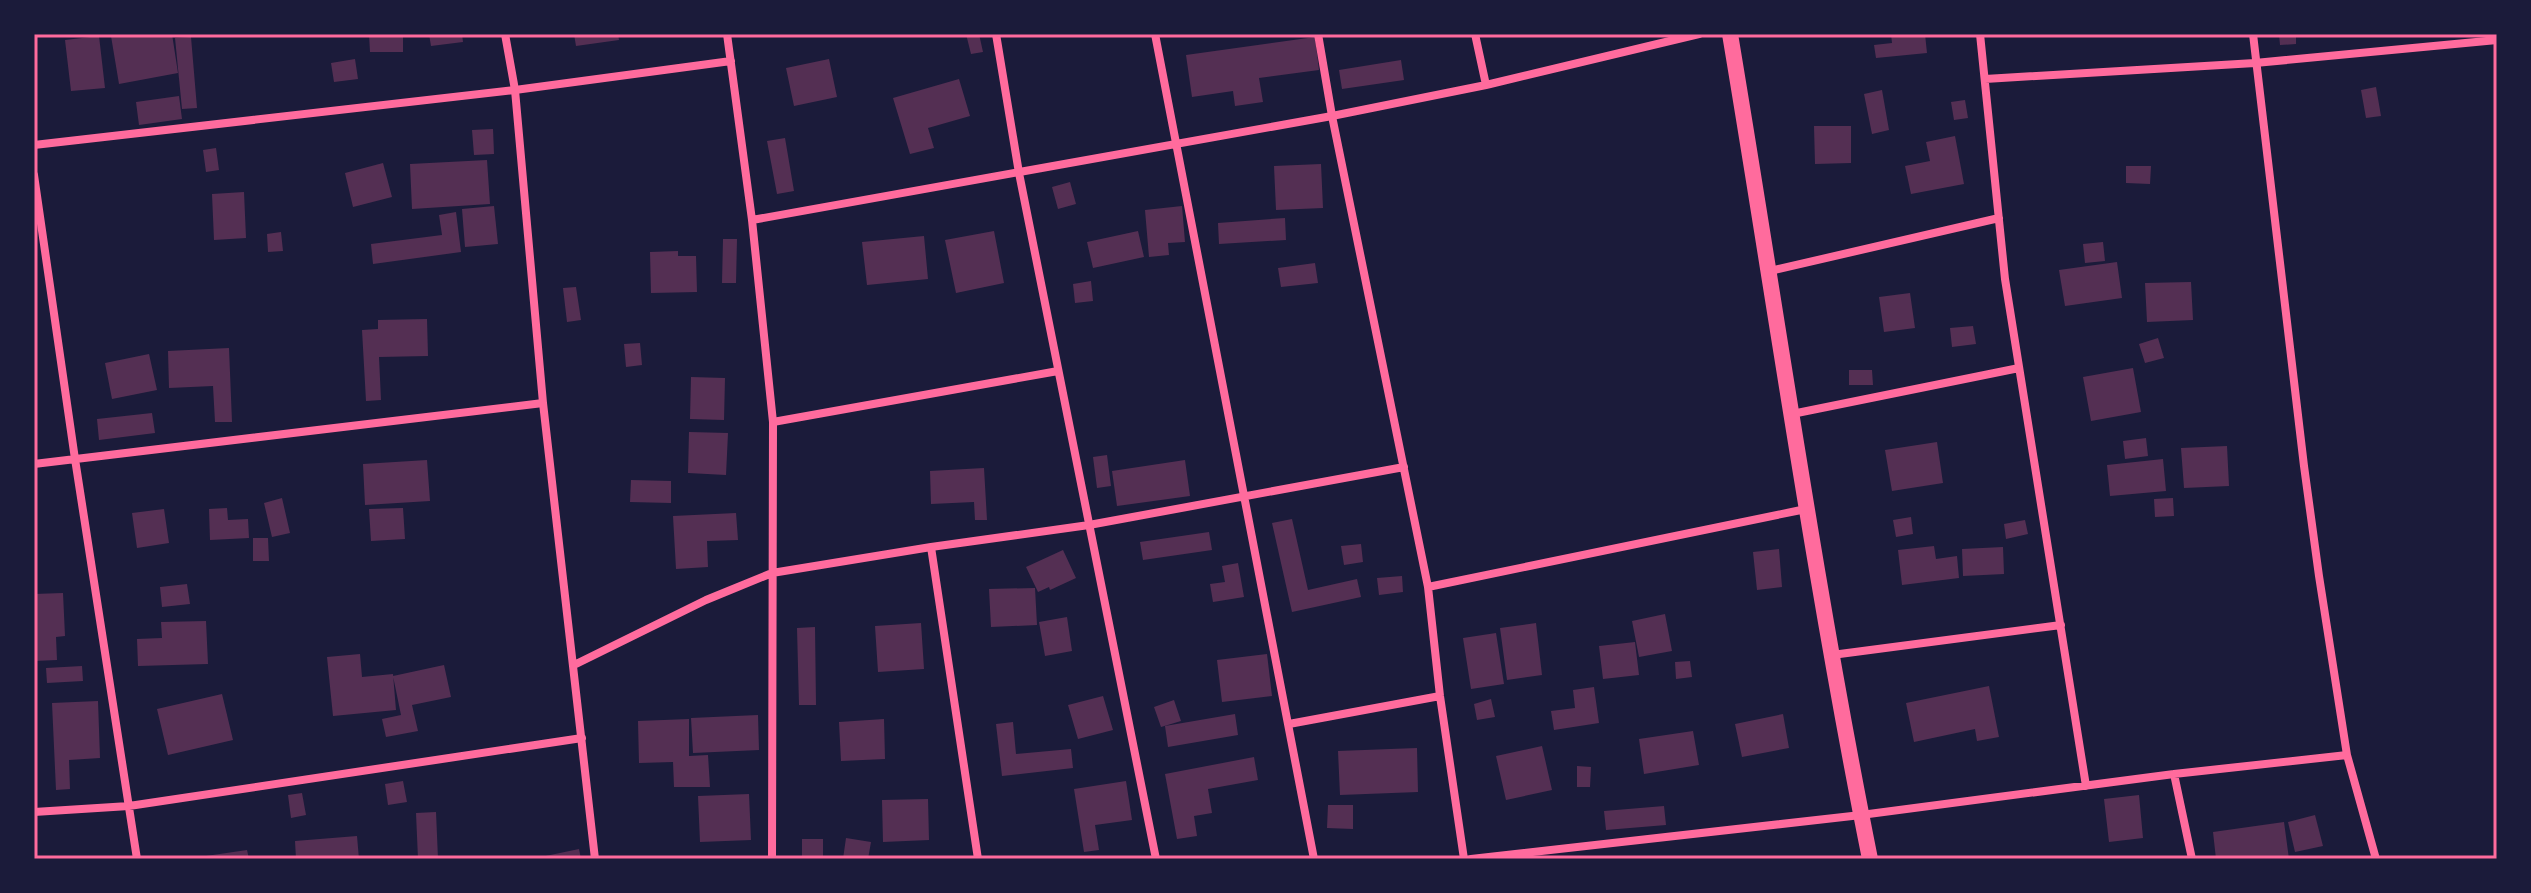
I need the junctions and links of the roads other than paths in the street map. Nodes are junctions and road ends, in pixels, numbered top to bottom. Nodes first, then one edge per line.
1 (505, 34) edge
2 (727, 34) edge
3 (996, 34) edge
4 (1155, 34) edge
5 (1318, 34) edge
6 (1475, 34) edge
7 (1699, 34) edge
8 (1730, 34) edge
9 (1980, 34) edge
10 (2253, 34) edge
11 (2448, 34) edge
12 (2497, 40) edge
13 (2449, 46) junction
14 (731, 61) junction
15 (2255, 63) junction
16 (1985, 79) junction
17 (1486, 85) junction
18 (515, 90) junction
19 (1332, 116) junction
20 (1177, 144) junction
21 (34, 145) edge
22 (1019, 173) junction
23 (34, 175) edge
24 (1999, 218) junction
25 (752, 220) junction
26 (1770, 271) junction
27 (2019, 368) junction
28 (1058, 371) junction
29 (543, 403) junction
30 (1792, 414) junction
31 (773, 422) junction
32 (75, 459) junction
33 (34, 464) edge
34 (1404, 467) junction
35 (1245, 497) junction
36 (1806, 509) junction
37 (1089, 525) junction
38 (931, 547) junction
39 (772, 573) junction
40 (1428, 587) junction
41 (2061, 625) junction
42 (1832, 655) junction
43 (574, 665) junction
44 (1440, 696) junction
45 (1289, 724) junction
46 (582, 738) junction
47 (2347, 755) junction
48 (2174, 774) junction
49 (2086, 786) junction
50 (129, 806) junction
51 (34, 812) edge
52 (1861, 815) junction
53 (137, 859) edge
54 (595, 859) edge
55 (772, 859) edge
56 (978, 859) edge
57 (1156, 859) edge
58 (1314, 859) edge
59 (1464, 859) edge
60 (1471, 859) edge
61 (1870, 859) edge
62 (2192, 859) edge
63 (2376, 859) edge

1 - 18 street
2 - 14 street
3 - 22 street
4 - 20 street
5 - 19 street
6 - 17 street
7 - 17 street
8 - 26 main road
9 - 16 street
10 - 15 street
11 - 13 street
12 - 13 street
13 - 15 street
14 - 18 street
14 - 25 street
15 - 16 street
15 - 47 street
16 - 24 street
17 - 19 street
18 - 21 street
18 - 29 street
19 - 20 street
19 - 34 street
20 - 22 street
20 - 35 street
22 - 25 street
22 - 28 street
23 - 32 street
24 - 26 street
24 - 27 street
25 - 31 street
26 - 30 main road
27 - 30 street
27 - 41 street
28 - 31 street
28 - 37 street
29 - 32 street
29 - 43 street
30 - 36 main road
31 - 39 street
32 - 33 street
32 - 50 street
34 - 35 street
34 - 40 street
35 - 37 street
35 - 45 street
36 - 40 street
36 - 42 main road
37 - 38 street
37 - 57 street
38 - 39 street
38 - 56 street
39 - 43 street
39 - 55 street
40 - 44 street
41 - 42 street
41 - 49 street
42 - 52 main road
43 - 46 street
44 - 45 street
44 - 59 street
45 - 58 street
46 - 50 street
46 - 54 street
47 - 48 street
47 - 63 street
48 - 49 street
48 - 62 street
49 - 52 street
50 - 51 street
50 - 53 street
52 - 60 street
52 - 61 main road

